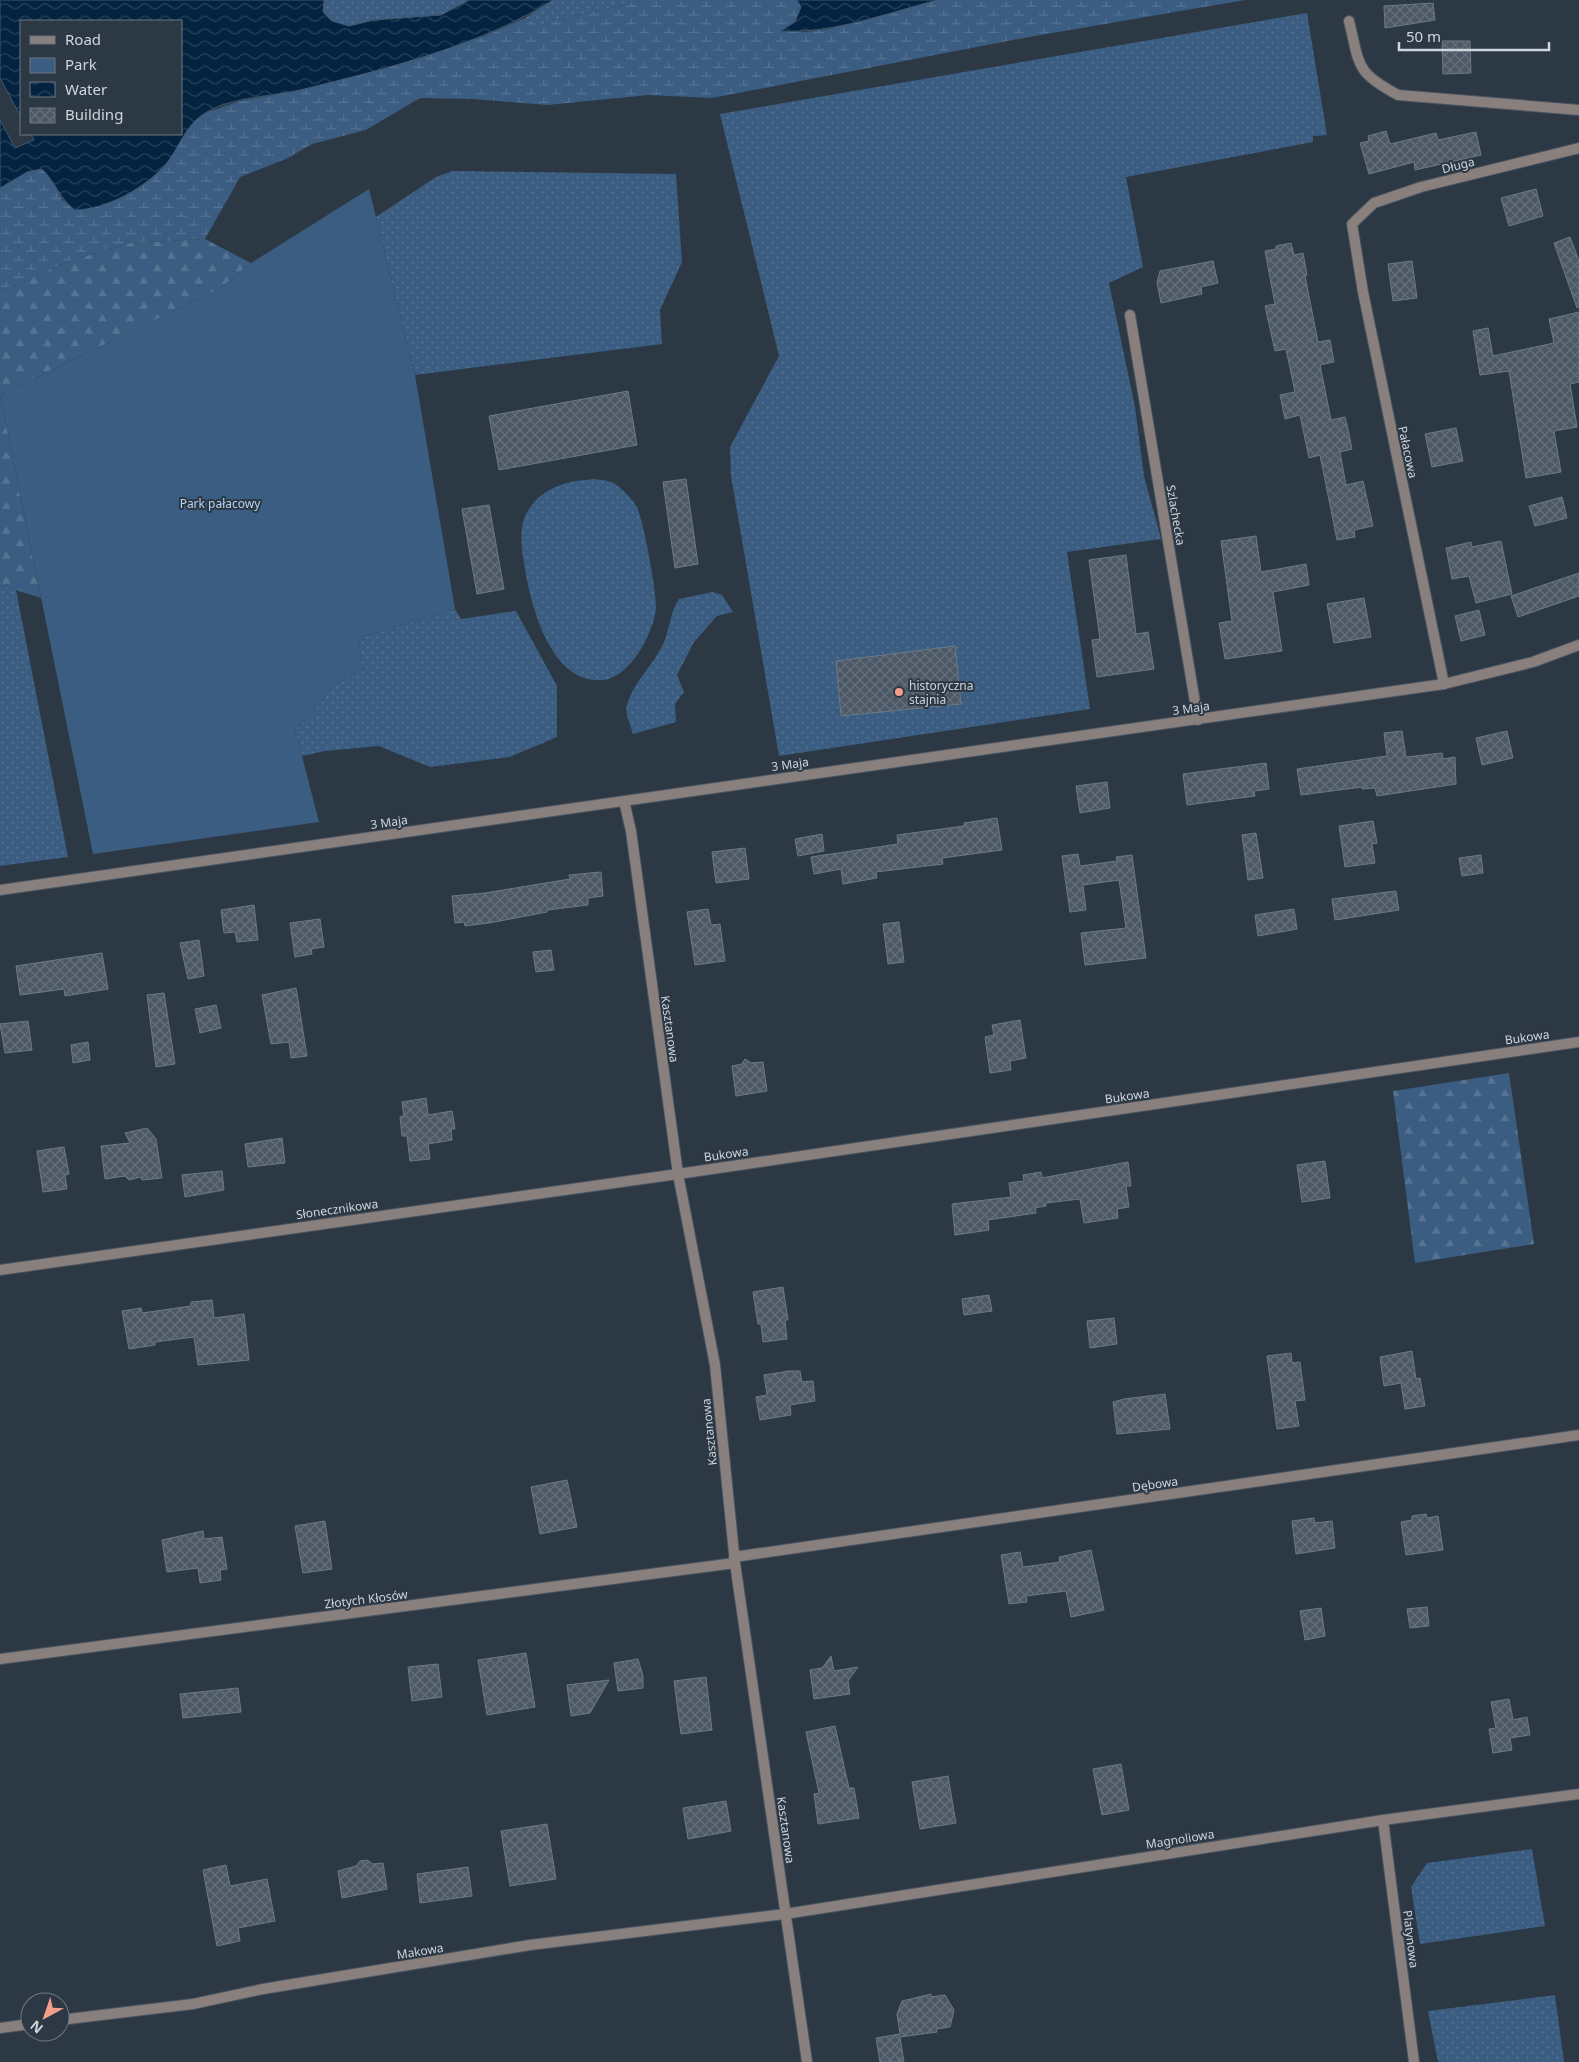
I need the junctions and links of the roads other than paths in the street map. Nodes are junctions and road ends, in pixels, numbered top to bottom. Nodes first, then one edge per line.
1 (1349, 21) dead end
2 (1579, 110) edge
3 (1579, 148) edge
4 (1352, 224) joint
5 (1130, 315) dead end
6 (1579, 645) edge
7 (1444, 684) junction
8 (1198, 720) junction
9 (624, 801) junction
10 (0, 890) edge
11 (1579, 1042) edge
12 (678, 1174) junction
13 (0, 1270) edge
14 (1579, 1435) edge
15 (735, 1560) junction
16 (0, 1659) edge
17 (1579, 1794) edge
18 (1383, 1820) junction
19 (785, 1914) junction
20 (70, 2019) edge
21 (20, 2025) edge
22 (0, 2028) edge
23 (807, 2062) edge
24 (1414, 2062) edge

1 - 2 street
3 - 4 street, Długa
4 - 7 street, Pałacowa
5 - 8 street, Szlachecka
6 - 7 street, 3 Maja
7 - 8 street, 3 Maja
8 - 9 street, 3 Maja
9 - 10 street, 3 Maja
9 - 12 street, Kasztanowa
11 - 12 street, Bukowa
12 - 13 street, Słonecznikowa
12 - 15 street, Kasztanowa
14 - 15 street, Dębowa
15 - 16 street, Złotych Kłosów
15 - 19 street, Kasztanowa
17 - 18 street, Magnoliowa
18 - 19 street, Magnoliowa
18 - 24 street, Platynowa
19 - 20 street, Makowa
19 - 23 street, Kasztanowa
21 - 22 street

